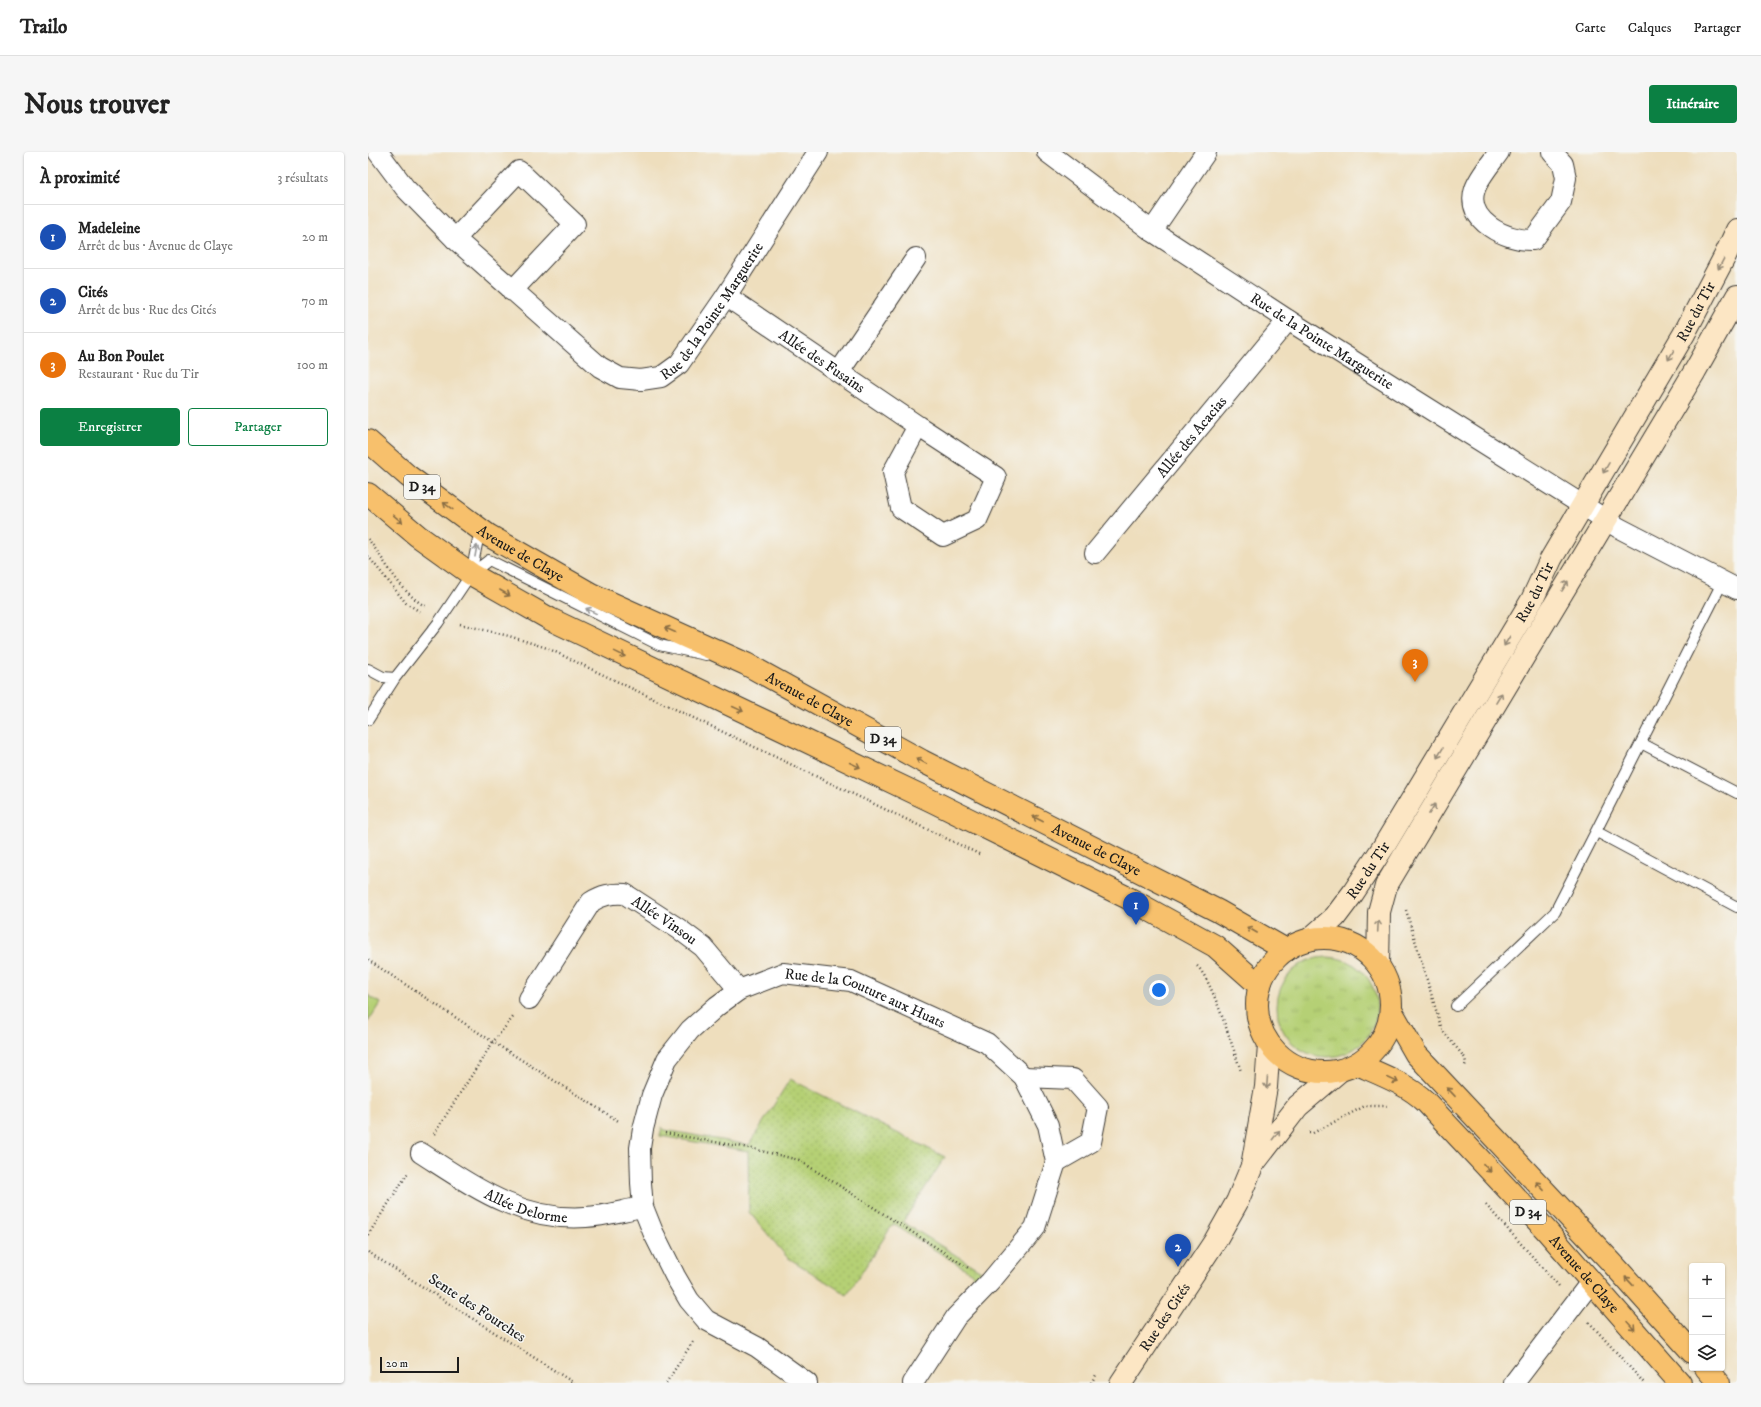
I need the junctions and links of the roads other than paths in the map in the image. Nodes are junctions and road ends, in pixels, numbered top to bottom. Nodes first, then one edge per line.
1 (378, 152) edge
2 (818, 152) edge
3 (1047, 152) edge
4 (1206, 152) edge
5 (1499, 152) edge
6 (1552, 152) edge
7 (1737, 230) edge
8 (1152, 231) junction
9 (455, 239) junction
10 (916, 258) dead end
11 (512, 291) junction
12 (726, 296) junction
13 (1704, 297) junction
14 (1735, 306) edge
15 (1288, 320) junction
16 (839, 372) junction
17 (918, 426) junction
18 (368, 441) edge
19 (368, 494) edge
20 (1584, 506) junction
21 (1605, 519) junction
22 (480, 528) junction
23 (1095, 553) dead end
24 (471, 574) junction
25 (1730, 585) edge
26 (746, 664) junction
27 (368, 669) edge
28 (396, 678) junction
29 (368, 720) edge
30 (1641, 743) junction
31 (1737, 793) edge
32 (1597, 832) junction
33 (1737, 907) edge
34 (1309, 940) junction
35 (1286, 950) junction
36 (1378, 965) junction
37 (1260, 986) junction
38 (739, 990) junction
39 (529, 999) road end
40 (1456, 1006) dead end
41 (1392, 1012) junction
42 (1268, 1044) junction
43 (1348, 1068) junction
44 (1024, 1077) junction
45 (421, 1153) road end
46 (1056, 1162) junction
47 (1252, 1166) junction
48 (643, 1207) junction
49 (1591, 1282) junction
50 (1689, 1349) edge
51 (1709, 1371) edge
52 (806, 1383) edge
53 (913, 1383) edge
54 (1121, 1383) edge
55 (1514, 1383) edge
56 (1680, 1383) edge
57 (1719, 1383) edge

1 - 9 street, Rue de la Pointe Marguerite
2 - 12 street, Rue de la Pointe Marguerite
3 - 8 street, Rue de la Pointe Marguerite
4 - 8 street
5 - 6 street
7 -> 13 main road, Rue du Tir
8 - 15 street, Rue de la Pointe Marguerite
9 - 11 street, Rue de la Pointe Marguerite
9 - 11 street
10 - 16 street
11 - 12 street, Rue de la Pointe Marguerite
12 - 16 street, Allée des Fusains
13 - 14 main road
13 -> 20 main road, Rue du Tir
14 - 21 main road, Rue du Tir
15 - 20 street, Rue de la Pointe Marguerite
15 - 23 street, Allée des Acacias
16 - 17 street, Allée des Fusains
17 - 17 street, Allée des Fusains
22 -> 18 main road, Avenue de Claye / D 34
19 -> 24 main road, Avenue de Claye / D 34
20 - 21 street, Rue de la Pointe Marguerite
20 -> 34 main road, Rue du Tir
21 - 25 street, Rue de la Pointe Marguerite
36 -> 21 main road, Rue du Tir
24 -> 22 lane
26 -> 22 main road, Avenue de Claye / D 34
26 -> 24 lane
24 - 28 lane
24 -> 37 main road, Avenue de Claye / D 34
25 - 30 lane
35 -> 26 main road, Avenue de Claye / D 34
27 - 28 lane
28 - 29 lane
30 - 31 lane
30 - 32 lane
32 - 33 lane
32 - 40 lane
34 - 35 main road
34 - 36 main road
35 - 37 main road
36 - 41 main road
37 - 42 main road
38 - 39 street, Allée Vinsou
38 - 44 street, Rue de la Couture aux Huats
38 - 48 street, Rue de la Couture aux Huats
41 - 43 main road
50 -> 41 main road, Avenue de Claye / D 34
42 - 43 main road
42 -> 47 main road, Rue des Cités
47 -> 43 main road, Rue des Cités
43 -> 49 main road, Avenue de Claye / D 34
44 - 46 street, Rue de la Couture aux Huats
44 - 46 street
45 - 48 street, Allée Delorme
46 - 53 street, Rue de la Couture aux Huats
47 - 54 main road, Rue des Cités
48 - 52 street, Rue de la Couture aux Huats
49 - 55 street
49 -> 56 main road, Avenue de Claye / D 34
51 - 57 main road

